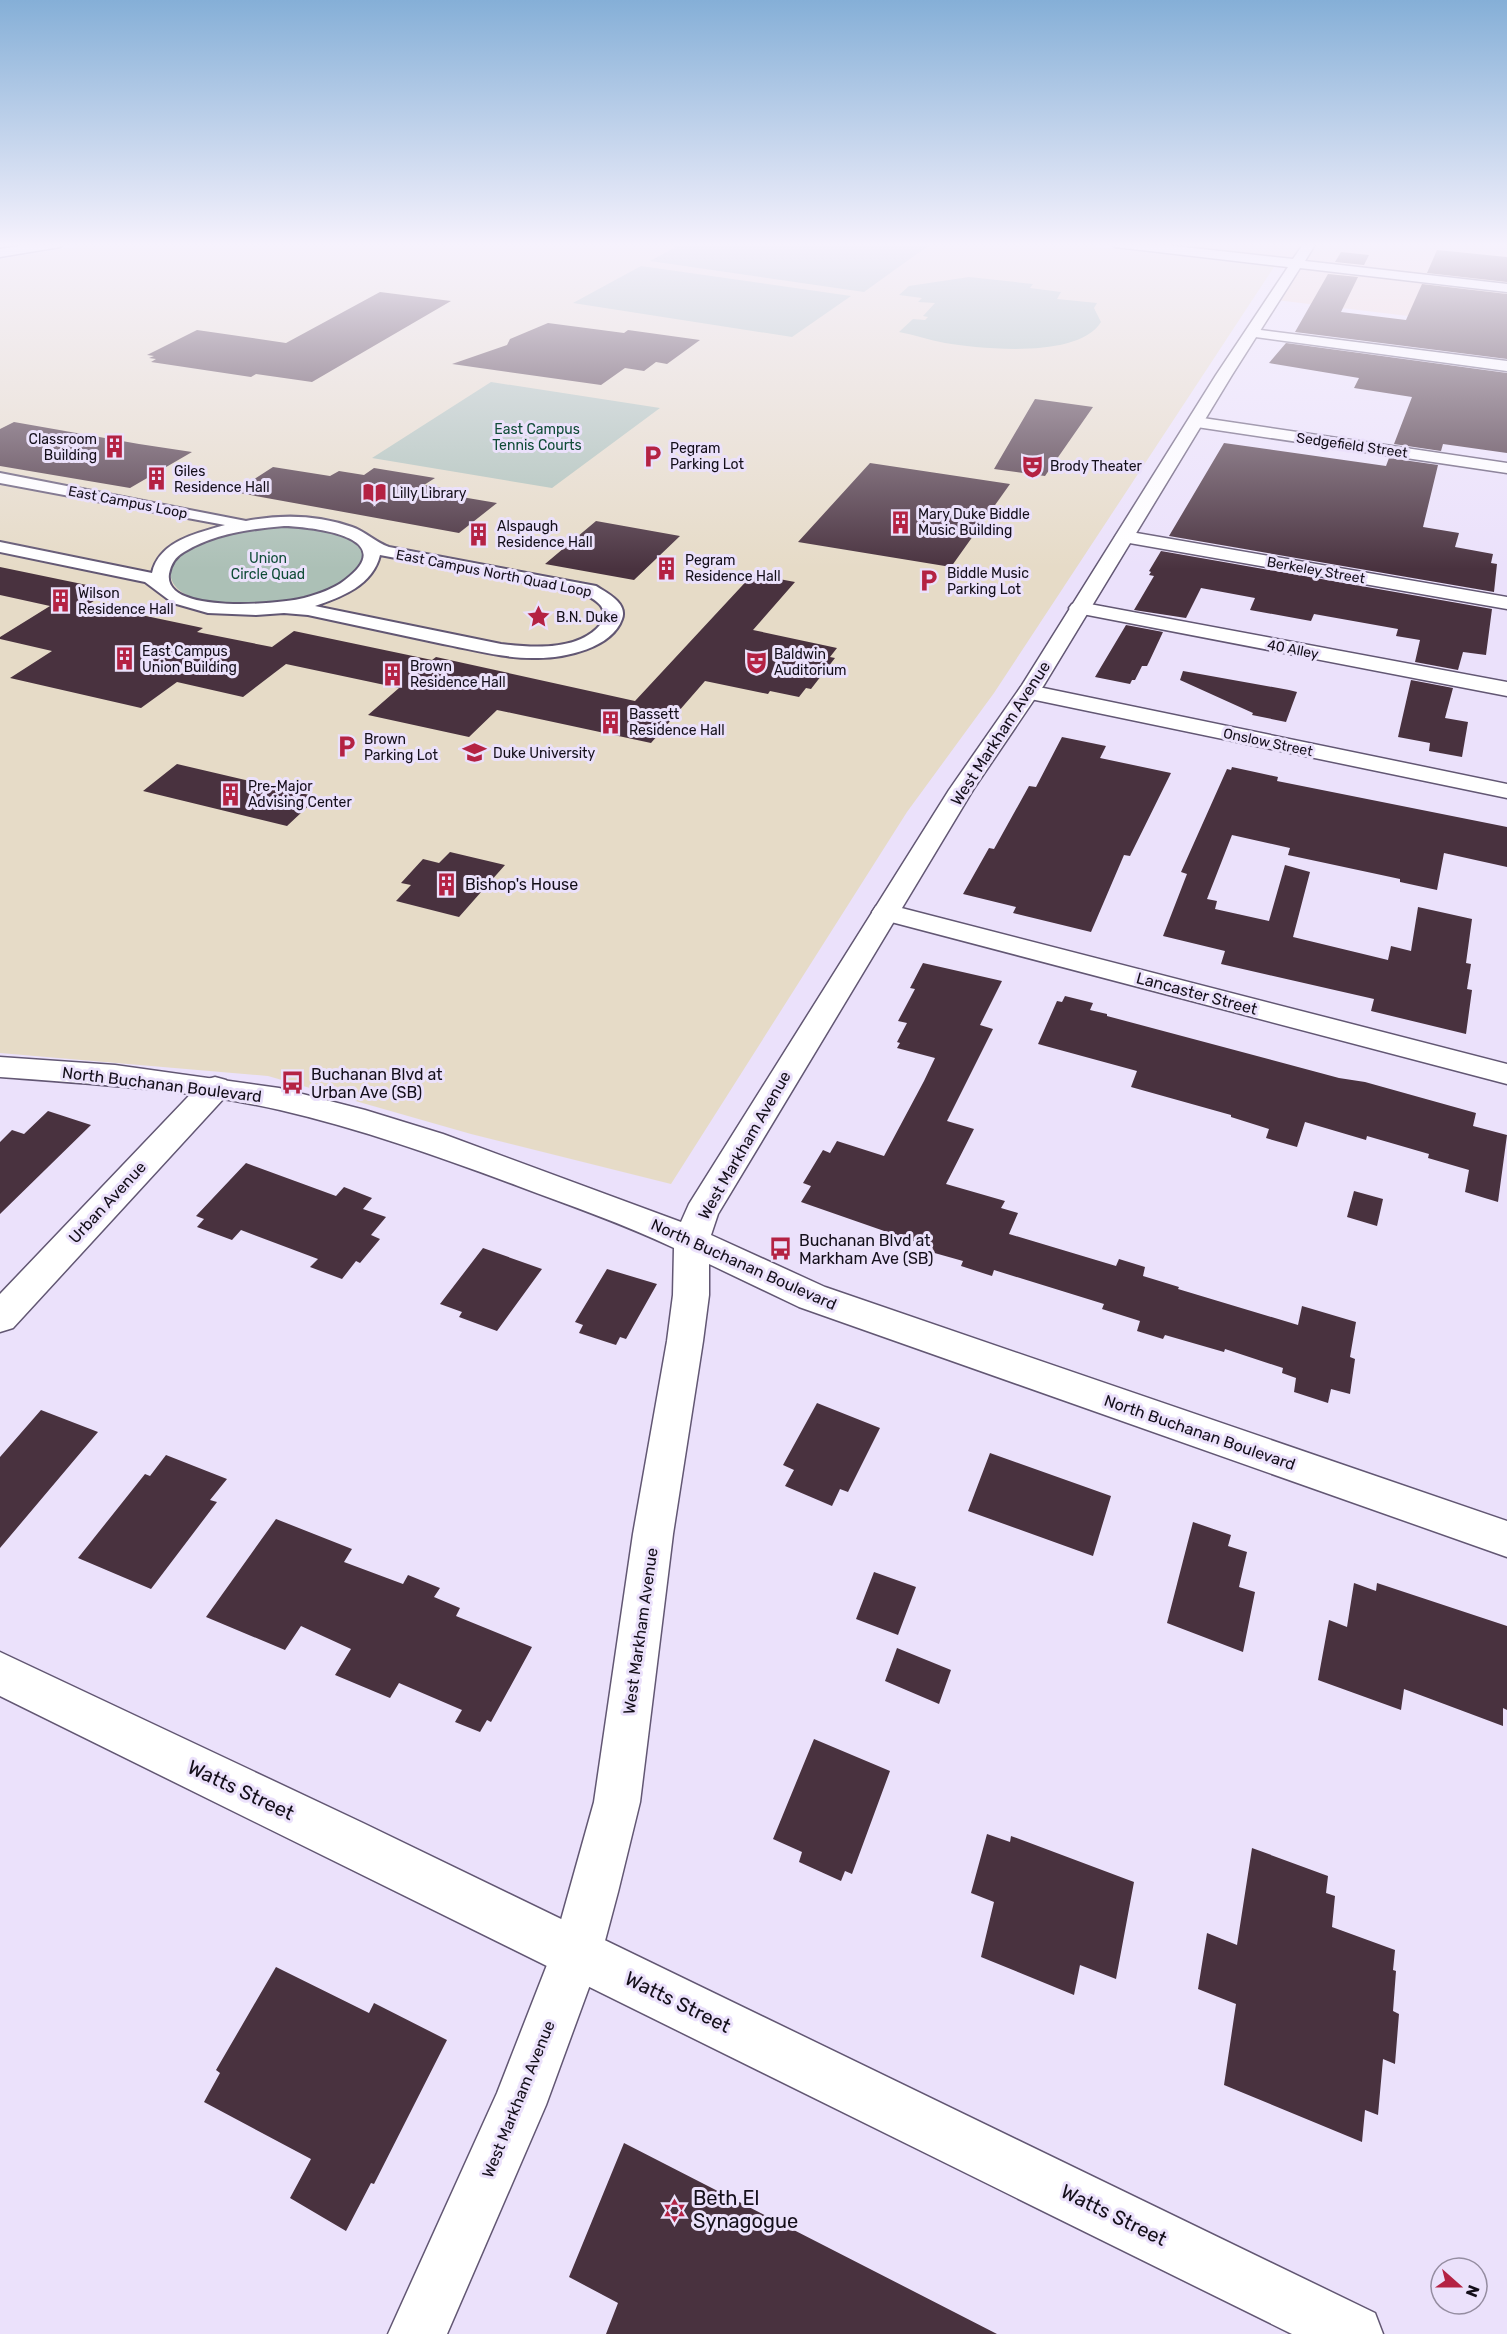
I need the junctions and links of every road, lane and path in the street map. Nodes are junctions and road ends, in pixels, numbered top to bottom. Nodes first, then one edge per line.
1 (1241, 352) edge
2 (1399, 352) edge
3 (1507, 366) edge
4 (1196, 422) junction
5 (1507, 468) edge
6 (0, 478) edge
7 (256, 523) junction
8 (1125, 537) junction
9 (369, 545) junction
10 (0, 547) edge
11 (163, 585) junction
12 (1507, 603) edge
13 (280, 607) junction
14 (1079, 608) junction
15 (1507, 689) edge
16 (1029, 692) junction
17 (1507, 791) edge
18 (886, 912) junction
19 (0, 1067) edge
20 (1507, 1074) edge
21 (215, 1088) junction
22 (692, 1240) junction
23 (0, 1318) edge
24 (1507, 1539) edge
25 (0, 1673) edge
26 (577, 1952) junction
27 (417, 2334) edge
28 (1354, 2334) edge

1 - 4 street, West Markham Avenue
2 - 3 street
4 - 5 street, Sedgefield Street
4 - 8 street, West Markham Avenue
6 - 7 street, East Campus Loop
7 - 9 street
7 - 11 street
8 - 12 street, Berkeley Street
8 - 14 street, West Markham Avenue
9 - 13 street
9 - 13 street, East Campus North Quad Loop
10 - 11 street
11 - 13 street
14 - 15 street, 40 Alley
14 - 16 street, West Markham Avenue
16 - 17 street, Onslow Street
16 - 18 street, West Markham Avenue
18 - 20 street, Lancaster Street
18 - 22 street, West Markham Avenue
19 - 21 street, North Buchanan Boulevard
21 - 22 street, North Buchanan Boulevard
21 - 23 street, Urban Avenue
22 - 24 street, North Buchanan Boulevard
22 - 26 street, West Markham Avenue
25 - 26 street, Watts Street
26 - 27 street, West Markham Avenue
26 - 28 street, Watts Street

